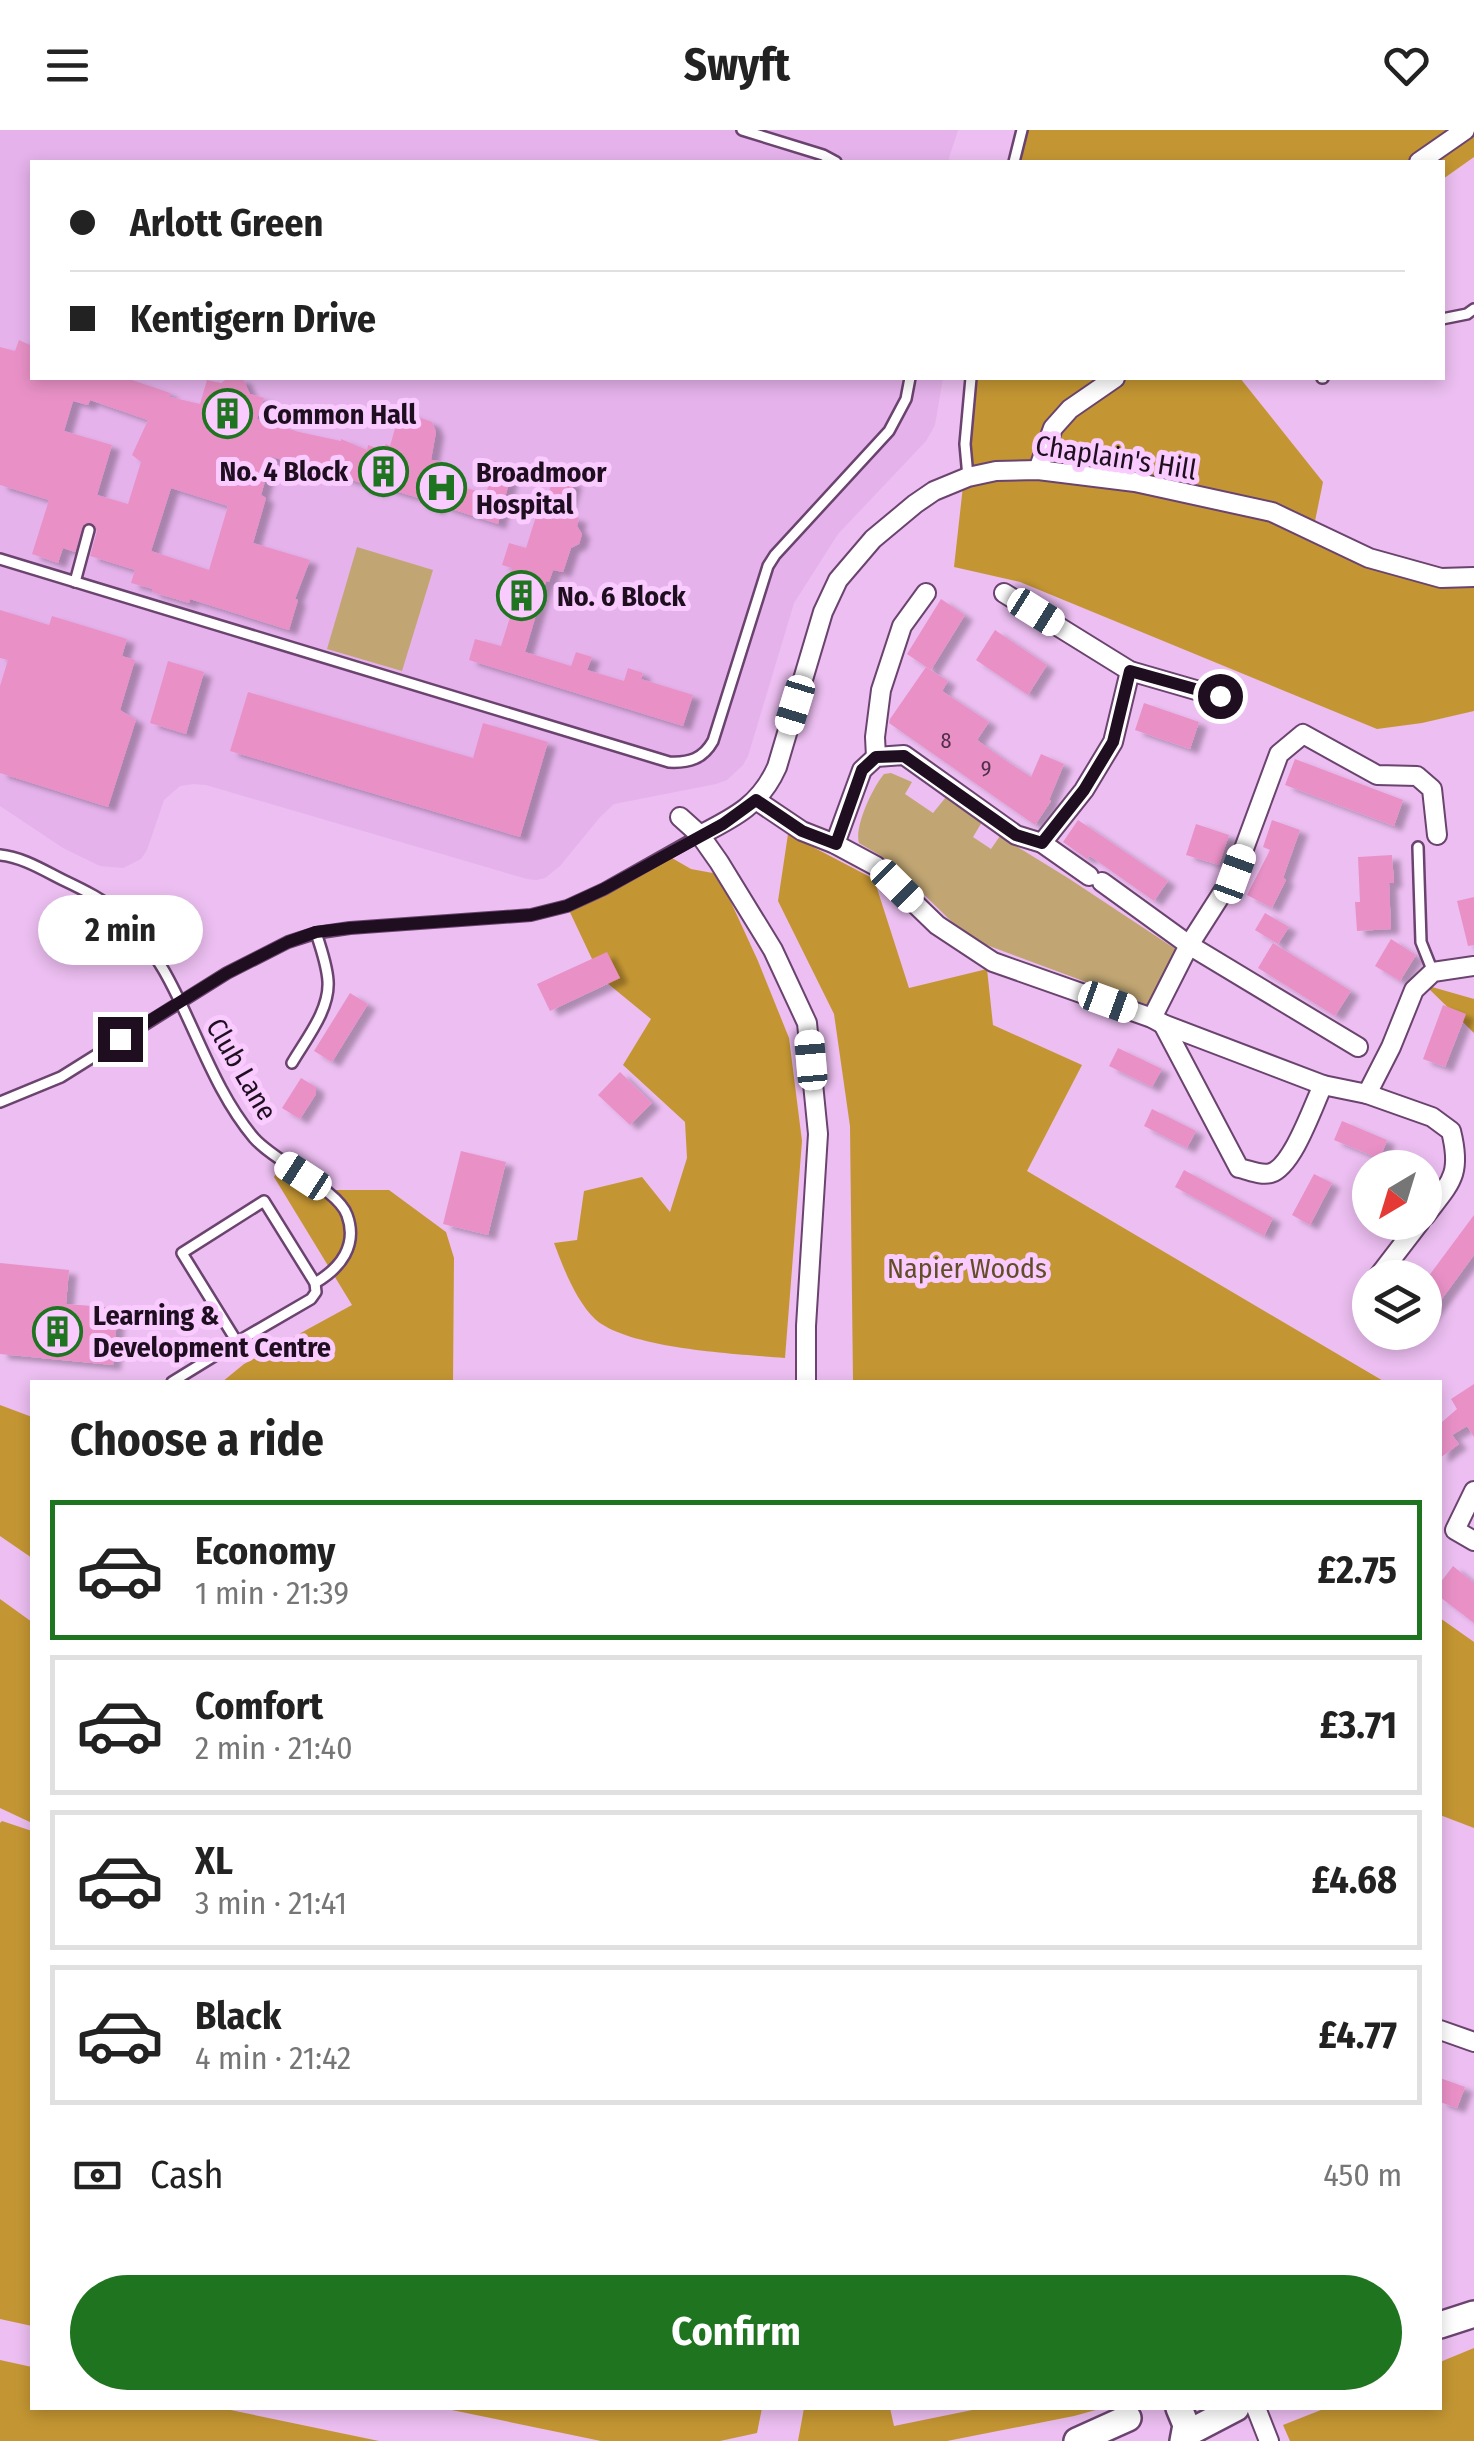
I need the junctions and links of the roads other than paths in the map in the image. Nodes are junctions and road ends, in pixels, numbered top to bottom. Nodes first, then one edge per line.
1 (742, 130) edge
2 (1022, 130) edge
3 (1465, 130) edge
4 (832, 160) edge
5 (1014, 160) edge
6 (1422, 160) edge
7 (1474, 309) edge
8 (1445, 318) edge
9 (910, 380) edge
10 (971, 380) edge
11 (1112, 380) edge
12 (1038, 470) junction
13 (968, 477) junction
14 (89, 530) dead end
15 (0, 559) edge
16 (1474, 576) edge
17 (75, 582) junction
18 (926, 593) dead end
19 (1004, 593) dead end
20 (1130, 671) junction
21 (1220, 696) dead end
22 (876, 757) junction
23 (756, 800) junction
24 (680, 817) dead end
25 (1437, 835) dead end
26 (700, 836) junction
27 (1042, 843) junction
28 (836, 844) junction
29 (1418, 847) dead end
30 (0, 854) edge
31 (316, 932) junction
32 (1189, 944) junction
33 (1474, 966) edge
34 (1433, 972) junction
35 (180, 1002) junction
36 (1158, 1021) junction
37 (1358, 1047) dead end
38 (292, 1063) dead end
39 (1323, 1084) junction
40 (1368, 1094) junction
41 (0, 1102) edge
42 (1442, 1193) edge
43 (1406, 1240) edge
44 (1391, 1260) edge
45 (315, 1283) junction
46 (237, 1342) junction
47 (175, 1380) edge
48 (806, 1380) edge
49 (1474, 1491) edge
50 (1448, 1526) edge
51 (1474, 1541) edge
52 (1442, 2031) edge
53 (1474, 2042) edge
54 (1474, 2314) edge
55 (1442, 2324) edge
56 (1206, 2410) edge
57 (1229, 2410) edge
58 (1257, 2410) edge
59 (1131, 2422) edge
60 (1182, 2423) edge
61 (1077, 2441) edge
62 (1269, 2441) edge

1 - 4 lane
2 - 5 lane
3 - 6 street
7 - 8 lane
9 - 17 lane
10 - 13 lane
11 - 12 street
12 - 13 street, Chaplain's Hill
12 - 16 street, Chaplain's Hill
13 - 23 street, Chaplain's Hill
14 - 17 lane
15 - 17 lane
18 - 22 street
19 - 20 street
20 - 21 street
20 - 27 street
22 - 27 street
22 - 28 street
23 - 26 street, Chaplain's Hill
23 - 28 street
24 - 26 street
25 - 32 street
26 - 31 lane
26 - 48 street
27 - 32 street
28 - 36 street
29 - 34 lane
30 - 35 lane, Club Lane
31 - 35 lane
31 - 38 lane
32 - 36 street
32 - 37 street
33 - 34 street
34 - 40 street
35 - 41 lane
35 - 45 lane, Club Lane
36 - 39 street
36 - 39 street
39 - 40 street
40 - 42 street
43 - 44 street
45 - 46 lane
45 - 46 lane
46 - 47 lane
49 - 50 street
50 - 51 street
52 - 53 street
54 - 55 main road
56 - 60 main road
57 - 60 main road
58 - 62 street
59 - 61 main road

